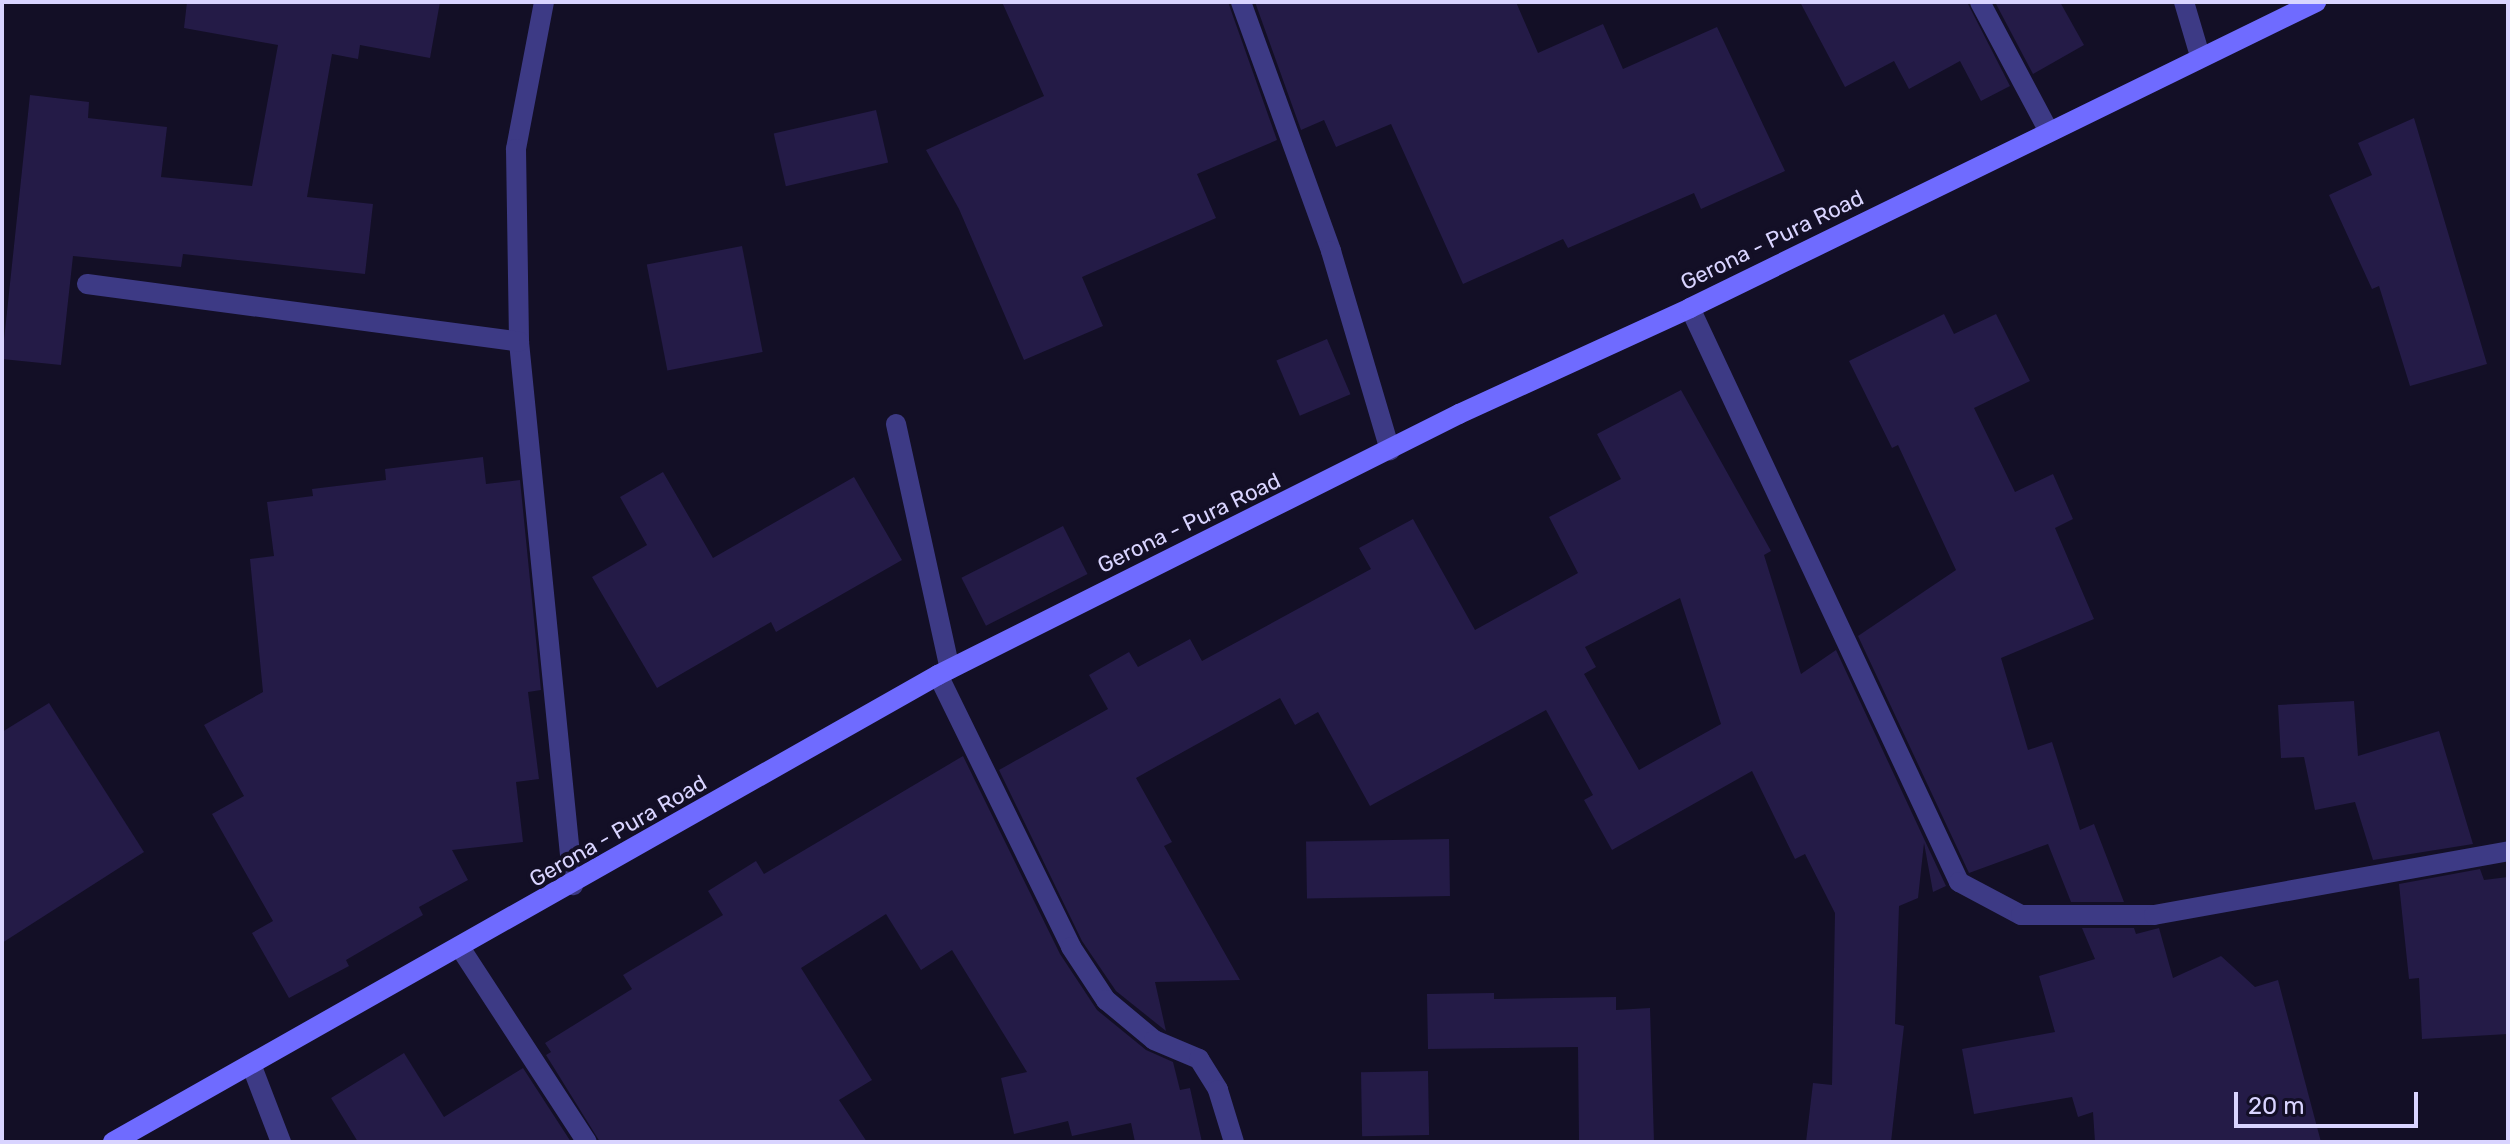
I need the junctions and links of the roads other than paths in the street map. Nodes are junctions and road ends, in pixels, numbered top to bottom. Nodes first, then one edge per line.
1 (544, 2) edge
2 (1241, 2) edge
3 (1980, 2) edge
4 (2184, 2) edge
5 (2316, 2) edge
6 (2200, 56) junction
7 (2048, 130) junction
8 (87, 284) dead end
9 (1690, 308) junction
10 (519, 342) junction
11 (896, 424) dead end
12 (1390, 450) junction
13 (944, 672) junction
14 (2508, 851) edge
15 (573, 885) junction
16 (461, 949) junction
17 (251, 1064) junction
18 (124, 1139) edge
19 (281, 1142) edge
20 (587, 1142) edge
21 (1234, 1142) edge

1 - 10 street
2 - 12 street
3 - 7 street
4 - 6 street
5 - 6 main road, Gerona - Pura Road
6 - 7 main road, Gerona - Pura Road
7 - 9 main road, Gerona - Pura Road
8 - 10 street
9 - 12 main road, Gerona - Pura Road
9 - 14 street
10 - 15 street
11 - 13 street
12 - 13 main road, Gerona - Pura Road
13 - 15 main road, Gerona - Pura Road
13 - 21 street
15 - 16 main road, Gerona - Pura Road
16 - 17 main road, Gerona - Pura Road
16 - 20 street
17 - 18 main road, Gerona - Pura Road
17 - 19 street

